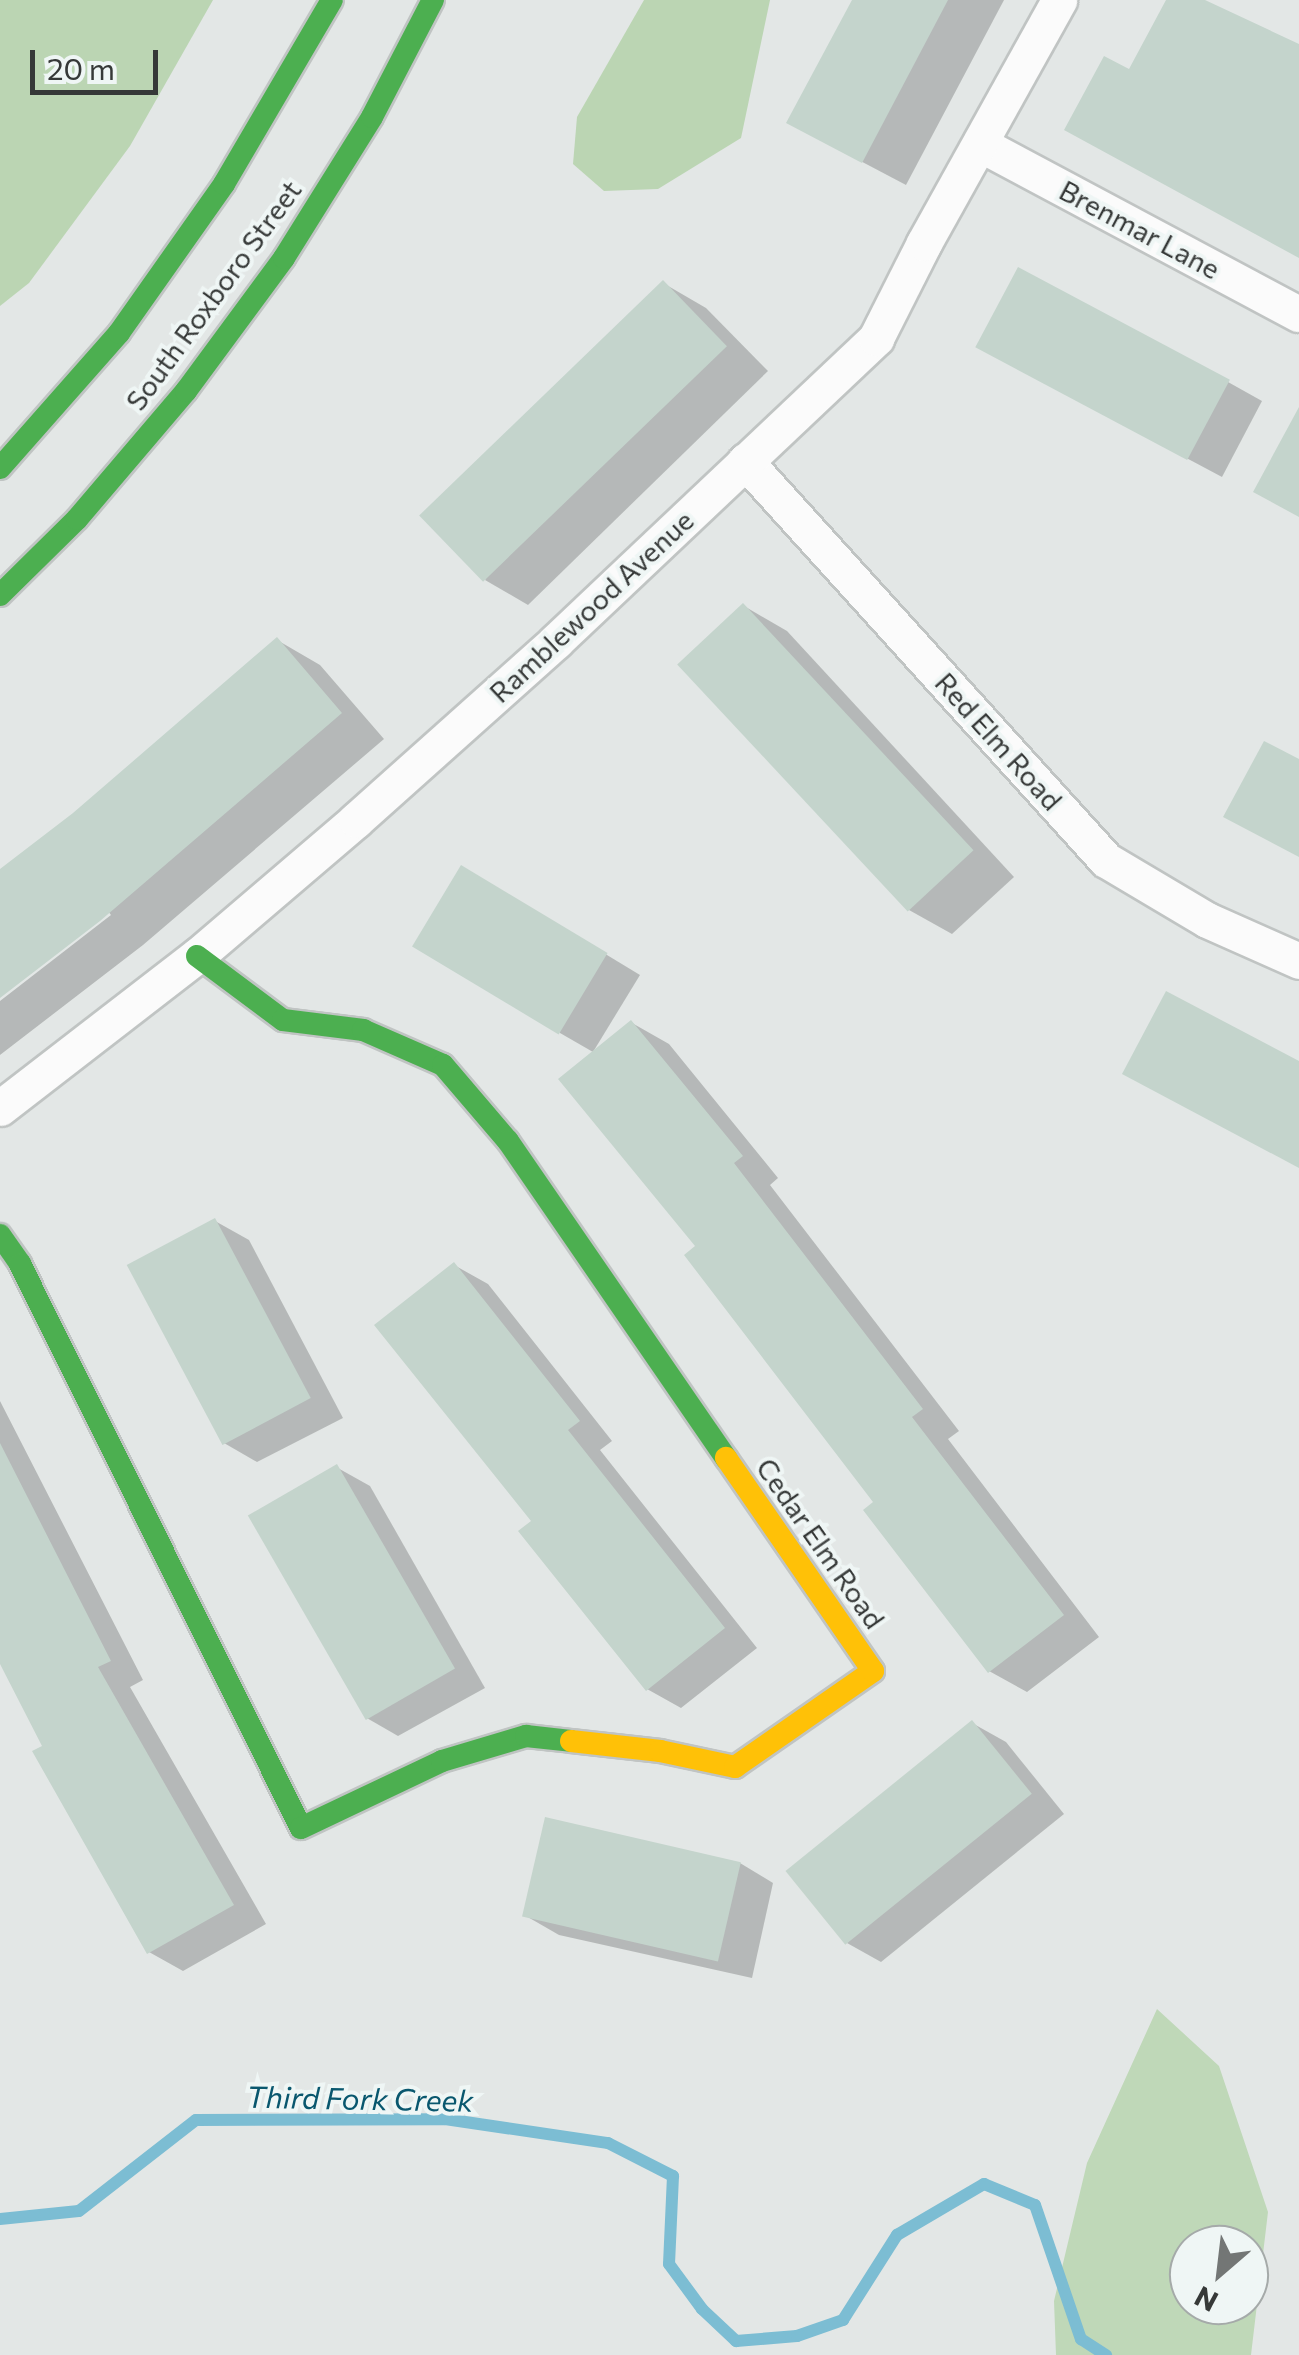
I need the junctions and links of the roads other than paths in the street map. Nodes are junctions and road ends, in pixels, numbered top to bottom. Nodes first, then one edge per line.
1 (332, 0) edge
2 (433, 0) edge
3 (1059, 0) edge
4 (980, 144) junction
5 (1299, 314) edge
6 (745, 461) junction
7 (0, 468) edge
8 (0, 595) edge
9 (197, 956) junction
10 (1299, 962) edge
11 (0, 1108) edge
12 (0, 1235) edge

1 - 7 street, South Roxboro Street
2 - 8 street, South Roxboro Street
3 - 4 street, Ramblewood Avenue
4 - 5 street, Brenmar Lane
4 - 6 street, Ramblewood Avenue
6 - 9 street, Ramblewood Avenue
6 - 10 street, Red Elm Road
9 - 11 street, Ramblewood Avenue
9 - 12 street, Cedar Elm Road

